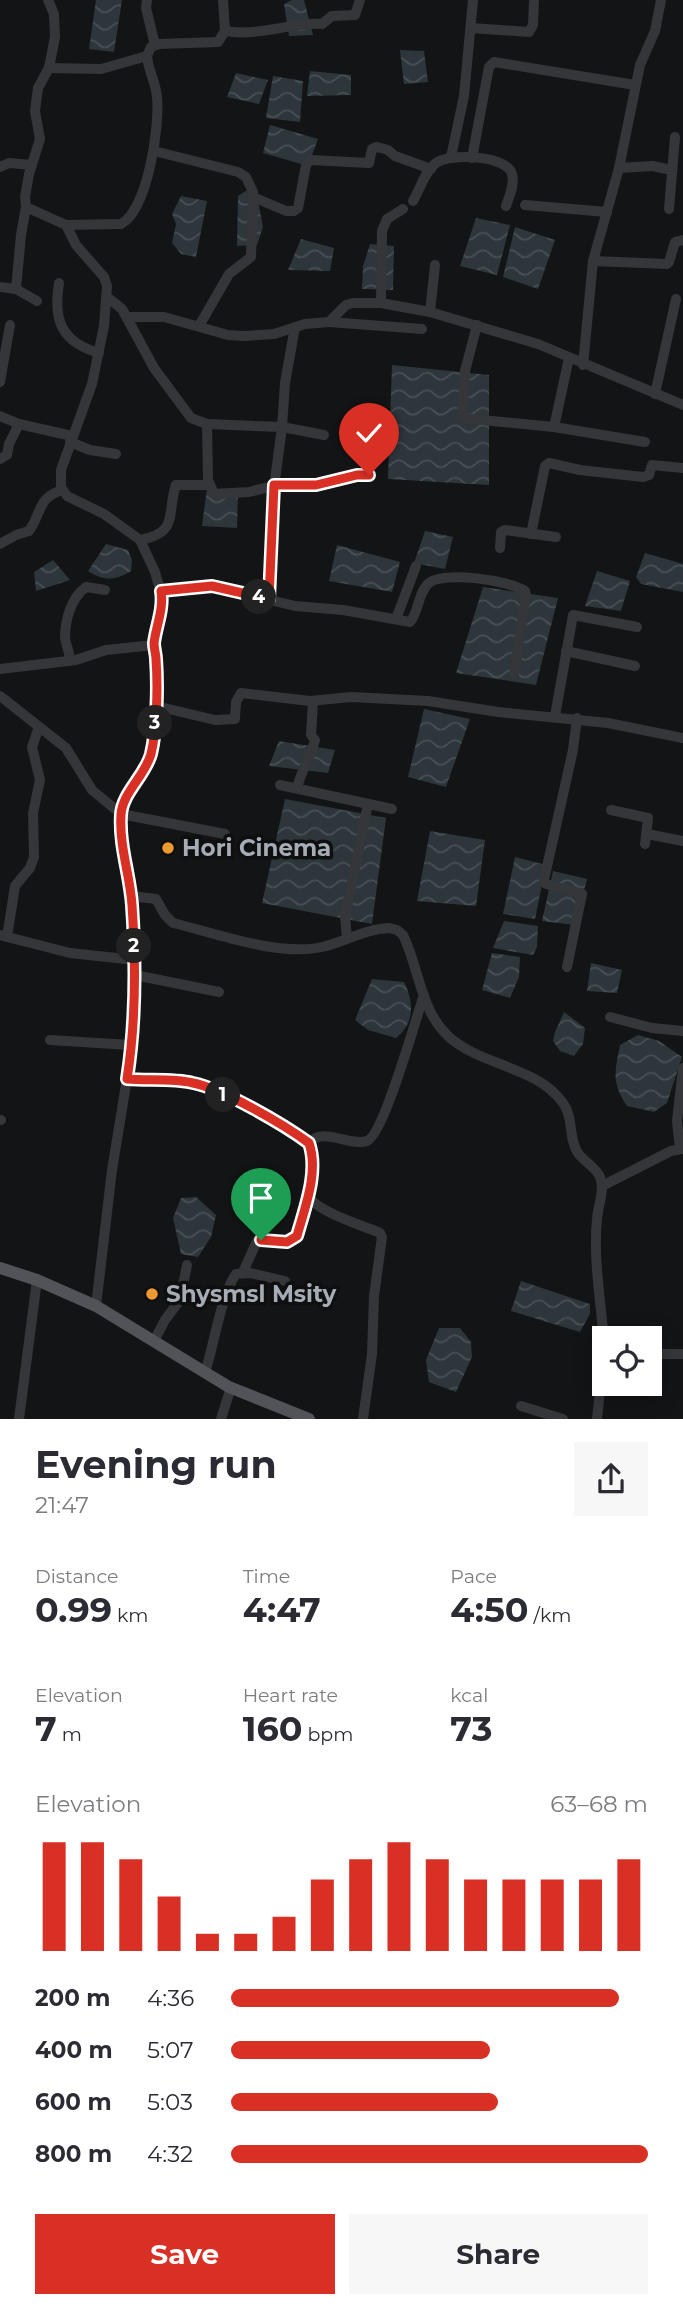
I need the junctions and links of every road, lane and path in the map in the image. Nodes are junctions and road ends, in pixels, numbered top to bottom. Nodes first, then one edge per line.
1 (48, 0) edge
2 (147, 0) edge
3 (223, 0) edge
4 (360, 0) edge
5 (473, 0) edge
6 (534, 0) edge
7 (661, 0) edge
8 (471, 28) junction
9 (225, 32) junction
10 (155, 45) junction
11 (146, 55) junction
12 (49, 68) junction
13 (635, 85) junction
14 (675, 136) dead end
15 (154, 151) junction
16 (451, 157) junction
17 (472, 158) junction
18 (32, 164) junction
19 (0, 167) edge
20 (618, 168) junction
21 (430, 169) junction
22 (672, 170) junction
23 (253, 197) junction
24 (414, 201) dead end
25 (525, 205) dead end
26 (506, 206) dead end
27 (26, 207) junction
28 (403, 209) dead end
29 (669, 209) dead end
30 (607, 212) junction
31 (66, 225) junction
32 (683, 240) edge
33 (593, 261) junction
34 (435, 265) dead end
35 (60, 283) dead end
36 (0, 287) edge
37 (16, 289) junction
38 (107, 297) junction
39 (676, 299) dead end
40 (37, 301) dead end
41 (381, 303) junction
42 (430, 312) junction
43 (127, 317) junction
44 (329, 322) junction
45 (10, 325) dead end
46 (477, 325) junction
47 (199, 326) junction
48 (295, 327) junction
49 (422, 329) dead end
50 (99, 353) junction
51 (569, 359) junction
52 (583, 365) junction
53 (0, 382) edge
54 (655, 394) junction
55 (683, 405) edge
56 (0, 416) edge
57 (19, 424) junction
58 (207, 424) junction
59 (282, 427) junction
60 (554, 427) junction
61 (324, 435) dead end
62 (71, 439) junction
63 (645, 442) dead end
64 (116, 454) dead end
65 (0, 459) edge
66 (683, 468) edge
67 (369, 475) dead end
68 (209, 485) junction
69 (274, 485) junction
70 (62, 491) junction
71 (531, 534) junction
72 (556, 537) dead end
73 (140, 540) junction
74 (0, 544) edge
75 (500, 548) dead end
76 (416, 566) dead end
77 (105, 590) dead end
78 (161, 591) junction
79 (269, 599) junction
80 (396, 620) junction
81 (637, 627) dead end
82 (154, 645) junction
83 (566, 651) junction
84 (70, 661) junction
85 (635, 666) dead end
86 (0, 669) edge
87 (514, 675) dead end
88 (0, 696) edge
89 (313, 701) junction
90 (156, 706) junction
91 (555, 716) junction
92 (577, 718) junction
93 (39, 727) junction
94 (683, 738) edge
95 (281, 785) dead end
96 (297, 788) junction
97 (368, 804) junction
98 (392, 809) dead end
99 (611, 810) dead end
100 (121, 814) junction
101 (225, 834) dead end
102 (683, 841) edge
103 (131, 896) junction
104 (4, 936) edge
105 (347, 938) junction
106 (135, 960) junction
107 (567, 967) dead end
108 (135, 975) junction
109 (219, 992) dead end
110 (424, 995) junction
111 (610, 1017) dead end
112 (683, 1031) edge
113 (50, 1040) dead end
114 (130, 1045) junction
115 (683, 1068) edge
116 (127, 1079) junction
117 (309, 1143) junction
118 (681, 1149) edge
119 (602, 1186) junction
120 (309, 1195) junction
121 (187, 1265) dead end
122 (0, 1268) edge
123 (243, 1272) junction
124 (37, 1280) junction
125 (285, 1282) dead end
126 (96, 1306) junction
127 (603, 1326) edge
128 (154, 1341) junction
129 (662, 1354) edge
130 (683, 1354) edge
131 (205, 1372) junction
132 (231, 1387) junction
133 (599, 1396) edge
134 (521, 1406) dead end
135 (19, 1419) edge
136 (221, 1419) edge
137 (307, 1419) edge
138 (363, 1419) edge
139 (563, 1419) edge
140 (597, 1419) edge

1 - 12 street
2 - 10 street
3 - 9 street
4 - 9 street
5 - 8 street
6 - 8 street
7 - 13 street
8 - 16 street
9 - 10 street
10 - 11 street
11 - 12 street
11 - 15 street
12 - 18 street
13 - 17 street
13 - 20 street
14 - 22 street
15 - 23 street
15 - 31 street
16 - 17 street
16 - 21 street
17 - 26 street
18 - 19 street
18 - 27 street
20 - 22 street
20 - 30 street
21 - 23 street
21 - 24 street
22 - 29 street
23 - 47 street
25 - 30 street
27 - 31 street
27 - 37 street
28 - 41 street
30 - 33 street
31 - 38 street
32 - 33 street
33 - 52 street
34 - 42 street
35 - 50 street
36 - 37 street
37 - 40 street
38 - 43 street
38 - 50 street
39 - 54 street
41 - 42 street
41 - 44 street
42 - 46 street
43 - 47 street
43 - 58 street
44 - 48 street
44 - 49 street
45 - 53 street
46 - 51 street
46 - 60 street
47 - 48 street
48 - 59 street
50 - 62 street
51 - 52 street
51 - 60 street
52 - 54 street
54 - 55 street
56 - 57 street
57 - 62 street
57 - 65 street
58 - 59 street
58 - 68 street
59 - 61 street
59 - 69 street
60 - 63 street
62 - 64 street
62 - 70 street
66 - 71 street
67 - 69 street
68 - 69 street
68 - 73 street
69 - 79 street
70 - 73 street
70 - 74 street
71 - 72 street
71 - 75 street
73 - 78 street
76 - 80 street
77 - 84 street
78 - 79 street
78 - 82 street
79 - 80 street
80 - 87 street
81 - 83 street
82 - 84 street
82 - 90 street
83 - 85 street
83 - 91 street
84 - 86 street
88 - 93 street
89 - 90 street
89 - 91 street
89 - 96 street
90 - 100 street
91 - 92 street
92 - 94 street
92 - 107 street
93 - 100 street
93 - 104 street
95 - 96 street
96 - 97 street
97 - 98 street
97 - 105 street
99 - 102 street
100 - 101 street
100 - 103 street
103 - 105 street
103 - 106 street
104 - 106 street
105 - 110 street
106 - 108 street
108 - 109 street
108 - 114 street
110 - 117 street
110 - 119 street
111 - 112 street
113 - 114 street
114 - 116 street
115 - 118 street
116 - 117 street
116 - 126 street
117 - 120 street
118 - 119 street
119 - 127 street
120 - 123 street
120 - 138 street
121 - 128 street
122 - 124 main road
123 - 125 street
123 - 131 street
124 - 126 main road
124 - 135 street
126 - 128 main road
128 - 131 main road
129 - 130 street
131 - 132 main road
132 - 136 street
132 - 137 main road
133 - 140 street
134 - 139 street

